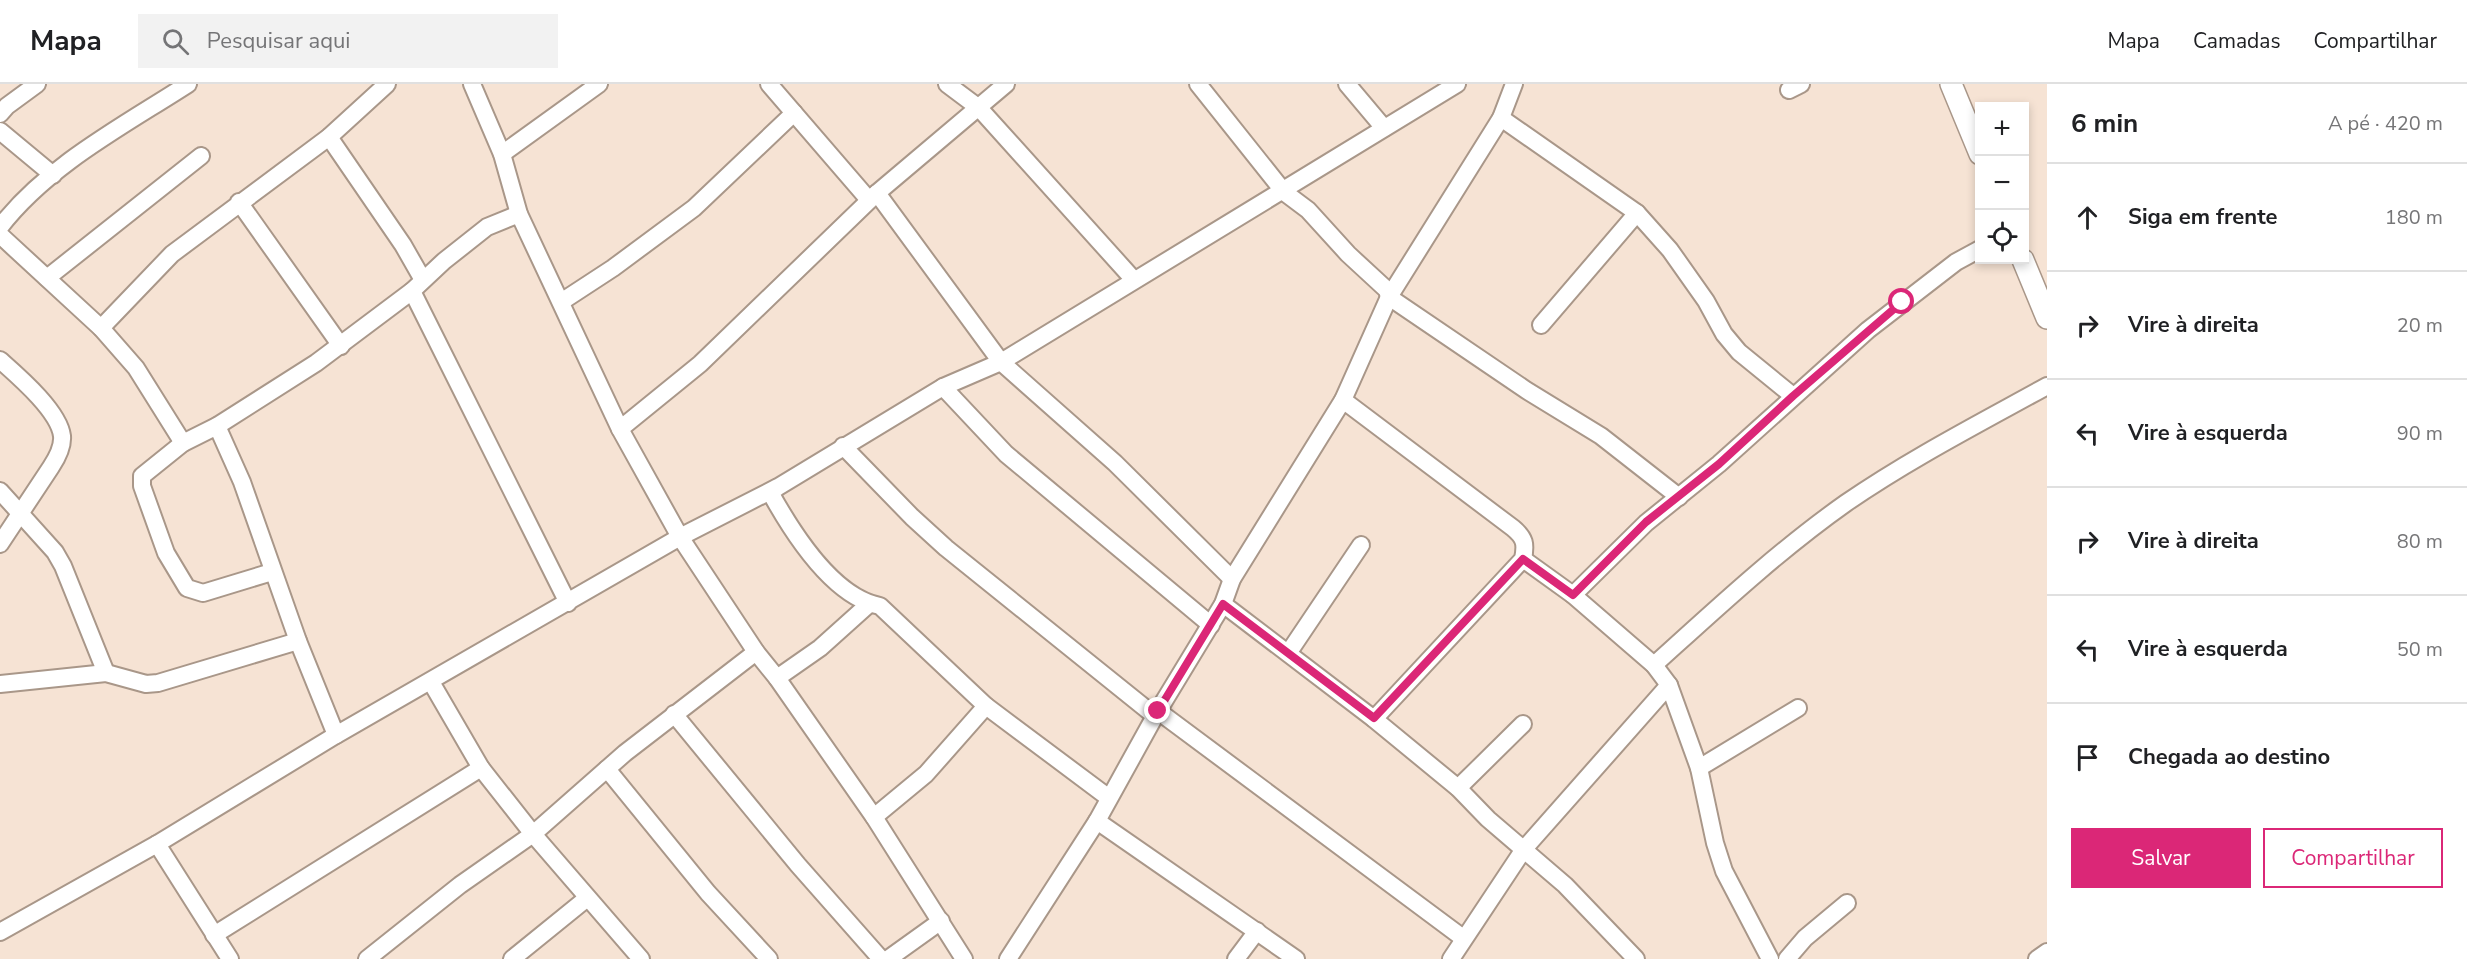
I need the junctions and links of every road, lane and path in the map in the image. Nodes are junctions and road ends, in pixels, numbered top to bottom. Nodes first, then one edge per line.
1 (37, 84) edge
2 (188, 84) edge
3 (387, 84) edge
4 (472, 84) edge
5 (598, 84) edge
6 (769, 84) edge
7 (947, 84) edge
8 (1006, 84) edge
9 (1198, 84) edge
10 (1347, 84) edge
11 (1457, 84) edge
12 (1514, 84) edge
13 (1951, 84) edge
14 (979, 108) junction
15 (795, 113) junction
16 (0, 114) edge
17 (1501, 118) junction
18 (1384, 128) junction
19 (0, 131) edge
20 (329, 137) junction
21 (1975, 142) edge
22 (502, 153) junction
23 (201, 156) dead end
24 (53, 175) junction
25 (1284, 192) junction
26 (873, 197) junction
27 (239, 202) junction
28 (1637, 213) junction
29 (519, 214) junction
30 (0, 227) edge
31 (0, 235) edge
32 (1975, 252) edge
33 (2025, 264) edge
34 (47, 278) junction
35 (1134, 280) junction
36 (417, 286) junction
37 (1389, 297) junction
38 (561, 302) junction
39 (2047, 318) edge
40 (1541, 325) dead end
41 (101, 328) junction
42 (341, 345) junction
43 (0, 360) edge
44 (1001, 362) junction
45 (2047, 386) edge
46 (943, 387) junction
47 (1793, 396) junction
48 (1343, 400) junction
49 (217, 426) junction
50 (620, 429) junction
51 (183, 443) junction
52 (843, 446) junction
53 (0, 491) edge
54 (770, 492) junction
55 (1679, 497) junction
56 (22, 514) junction
57 (680, 537) junction
58 (0, 544) edge
59 (1361, 545) dead end
60 (1523, 559) junction
61 (272, 572) junction
62 (1232, 579) junction
63 (1573, 595) junction
64 (568, 603) junction
65 (869, 604) junction
66 (1223, 604) junction
67 (1211, 625) junction
68 (298, 641) junction
69 (756, 652) junction
70 (1289, 652) junction
71 (1654, 665) junction
72 (106, 673) junction
73 (777, 678) junction
74 (431, 682) junction
75 (0, 684) edge
76 (1669, 685) junction
77 (986, 706) junction
78 (1798, 708) dead end
79 (674, 714) junction
80 (1156, 714) junction
81 (1374, 718) junction
82 (1523, 724) dead end
83 (336, 735) junction
84 (481, 768) junction
85 (1700, 768) junction
86 (607, 769) junction
87 (1458, 788) junction
88 (1109, 798) junction
89 (874, 817) junction
90 (1097, 821) junction
91 (532, 834) junction
92 (157, 843) junction
93 (1524, 849) junction
94 (586, 899) junction
95 (1847, 903) dead end
96 (941, 921) junction
97 (1257, 931) junction
98 (0, 932) edge
99 (214, 935) junction
100 (1463, 938) junction
101 (2047, 952) edge
102 (1014, 957) edge
103 (230, 959) edge
104 (367, 959) edge
105 (512, 959) edge
106 (641, 959) edge
107 (768, 959) edge
108 (880, 959) edge
109 (888, 959) edge
110 (964, 959) edge
111 (1236, 959) edge
112 (1296, 959) edge
113 (1451, 959) edge
114 (1636, 959) edge
115 (1770, 959) edge
116 (1787, 959) edge
117 (2037, 959) edge

1 - 16 street
2 - 24 street
3 - 20 street
4 - 22 street
5 - 22 street
6 - 15 street
7 - 14 street
8 - 14 street
9 - 25 street
10 - 18 street
11 - 18 street
12 - 17 street
13 - 21 street
14 - 26 street
14 - 35 street
15 - 26 street
15 - 38 street
17 - 28 street
17 - 37 street
18 - 25 street
19 - 24 street
20 - 27 street
20 - 36 street
22 - 29 street
23 - 34 street
24 - 30 street
25 - 35 street
25 - 37 street
26 - 44 street
26 - 50 street
27 - 41 street
27 - 42 street
28 - 40 street
28 - 47 street
29 - 36 street
29 - 38 street
31 - 34 street
32 - 47 street
33 - 39 street
34 - 41 street
35 - 44 street
36 - 42 street
36 - 64 street
37 - 48 street
37 - 55 street
38 - 50 street
41 - 51 street
42 - 49 street
43 - 56 street
44 - 46 street
44 - 62 street
45 - 71 street
46 - 52 street
46 - 67 street
47 - 55 street
48 - 60 street
48 - 62 street
49 - 51 street
49 - 61 street
50 - 57 street
51 - 61 street
52 - 54 street
52 - 80 street
53 - 56 street
54 - 57 street
54 - 65 street
55 - 63 street
56 - 58 street
56 - 72 street
57 - 64 street
57 - 69 street
59 - 70 street
60 - 63 street
60 - 81 street
61 - 68 street
62 - 66 street
63 - 71 street
64 - 74 street
65 - 73 street
65 - 77 street
66 - 67 street
66 - 70 street
67 - 80 street
68 - 72 street
68 - 83 street
69 - 73 street
69 - 79 street
70 - 81 street
71 - 76 street
72 - 75 street
73 - 89 street
74 - 83 street
74 - 84 street
76 - 85 street
76 - 93 street
77 - 88 street
77 - 89 street
78 - 85 street
79 - 86 street
79 - 108 street
80 - 88 street
80 - 100 street
81 - 87 street
82 - 87 street
83 - 92 street
84 - 91 street
84 - 99 street
85 - 115 street
86 - 91 street
86 - 107 street
87 - 93 street
88 - 90 street
89 - 96 street
90 - 97 street
90 - 102 street
91 - 94 street
91 - 104 street
92 - 98 street
92 - 99 street
93 - 100 street
93 - 114 street
94 - 105 street
94 - 106 street
95 - 116 street
96 - 109 street
96 - 110 street
97 - 111 street
97 - 112 street
99 - 103 street
100 - 113 street
101 - 117 street

